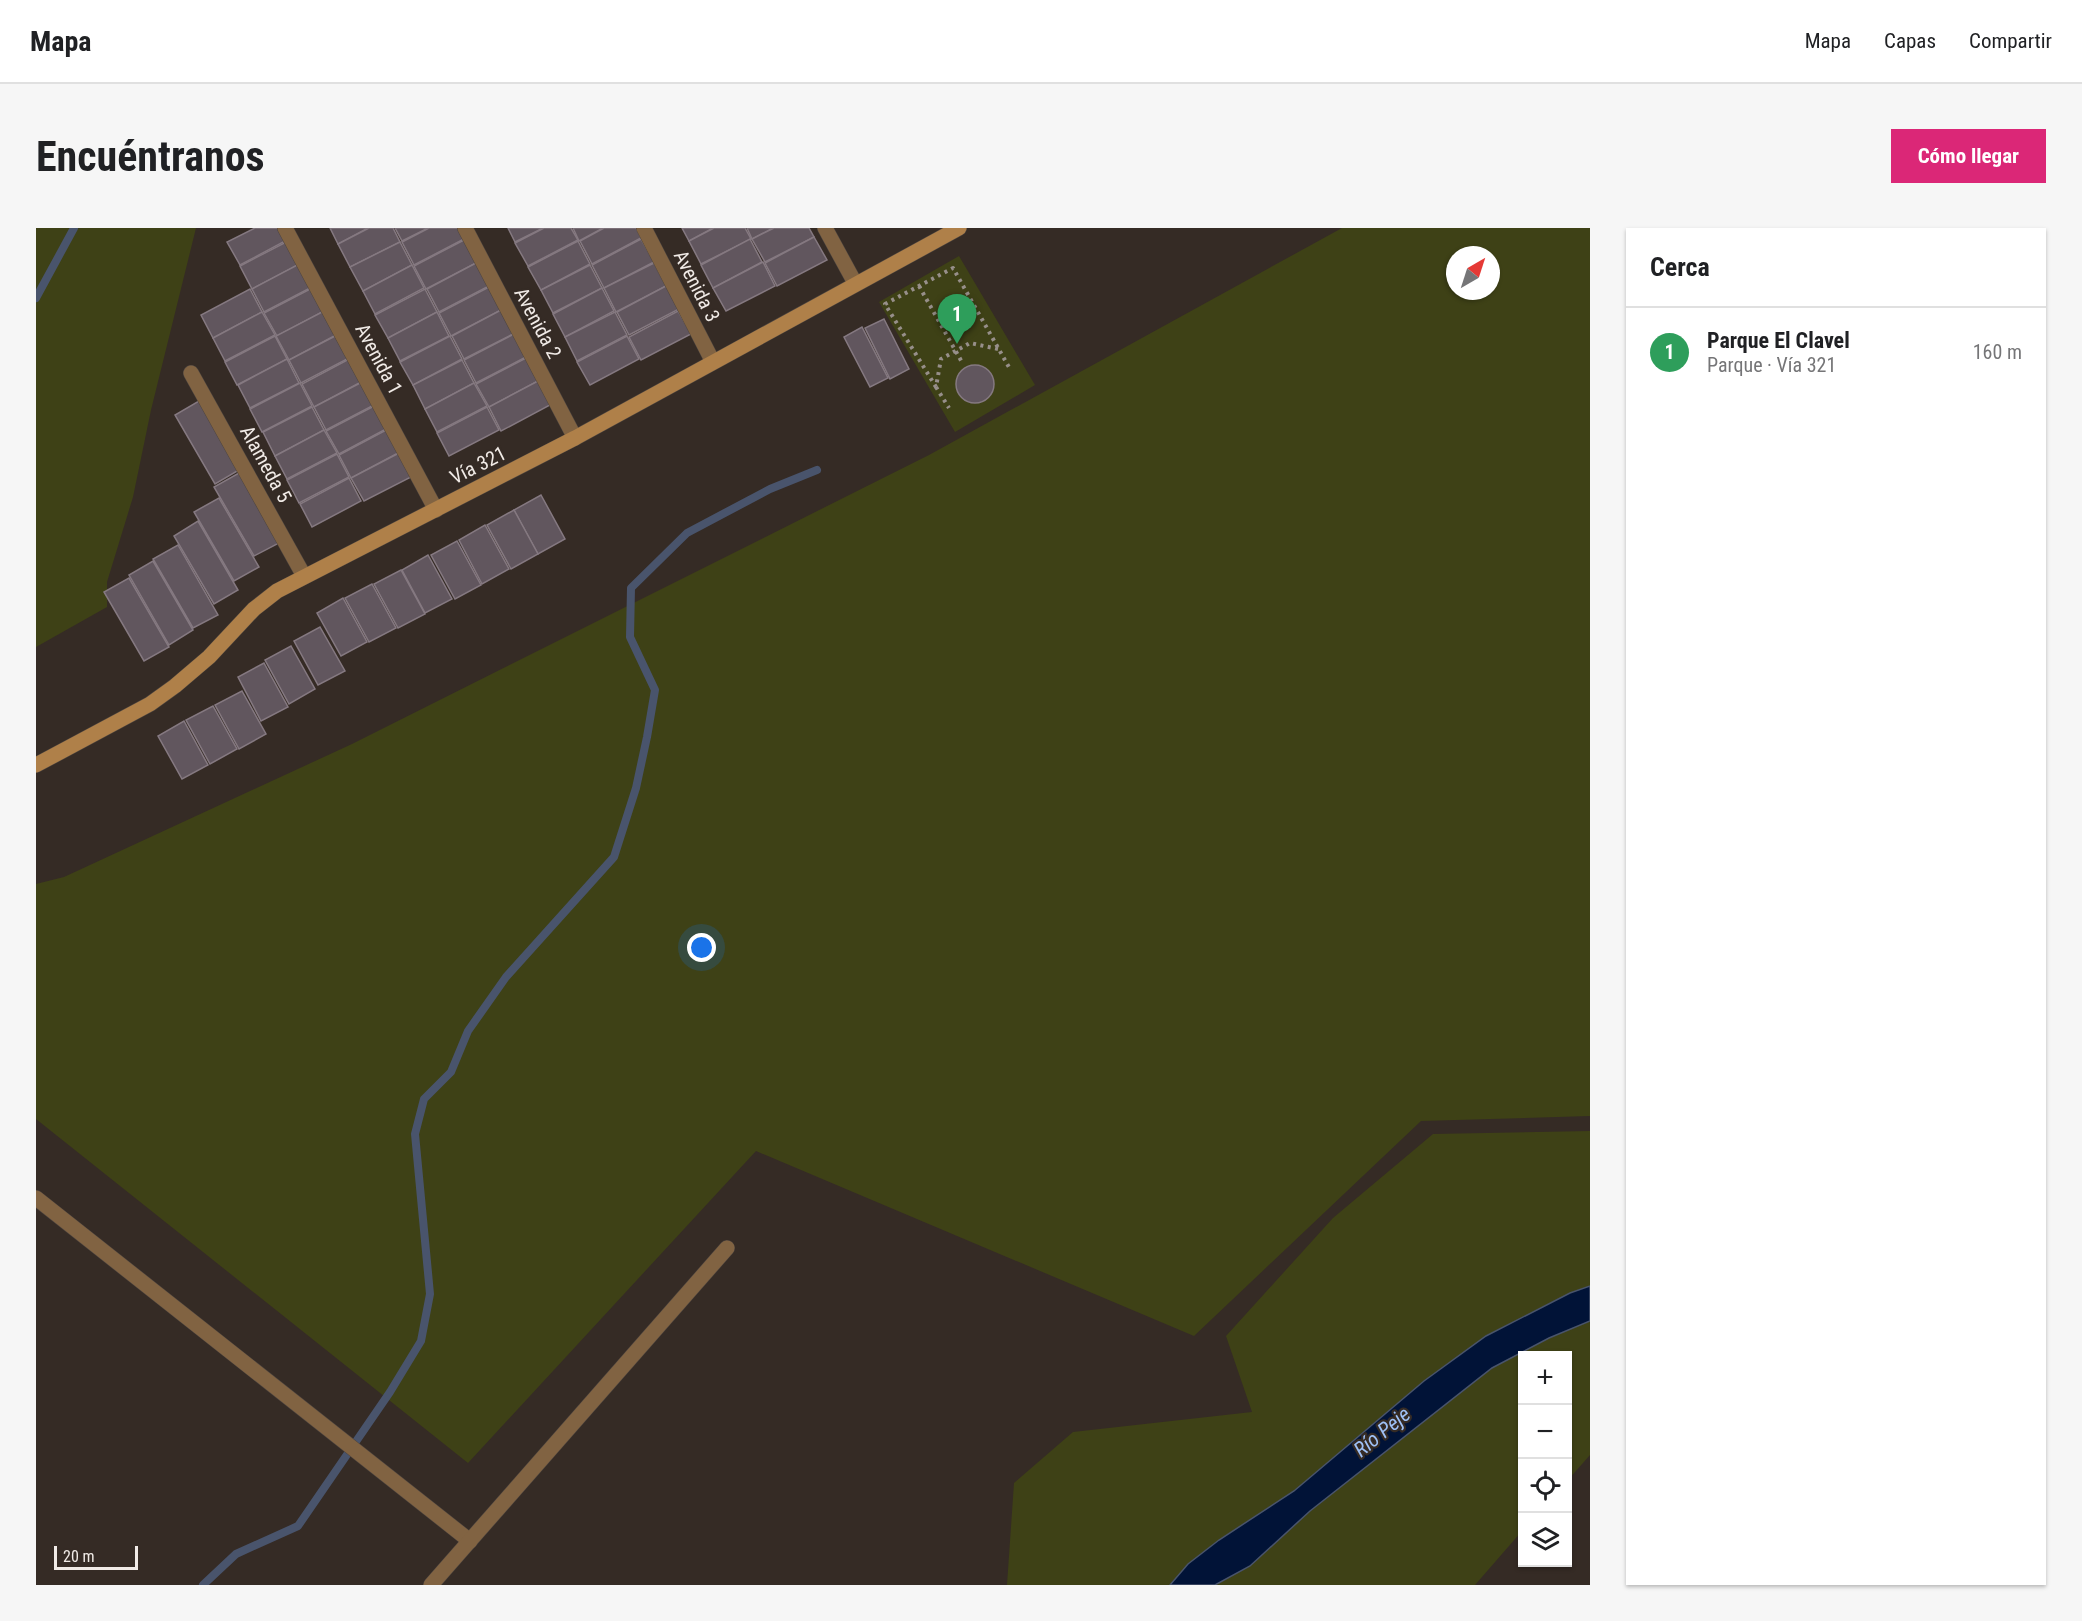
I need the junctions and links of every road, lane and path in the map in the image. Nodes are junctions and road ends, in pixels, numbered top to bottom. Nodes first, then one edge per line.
1 (285, 228) edge
2 (465, 228) edge
3 (644, 228) edge
4 (825, 228) edge
5 (959, 228) edge
6 (855, 283) junction
7 (919, 286) junction
8 (998, 349) junction
9 (955, 351) junction
10 (713, 362) junction
11 (963, 364) dead end
12 (1010, 369) dead end
13 (191, 373) dead end
14 (936, 387) junction
15 (949, 408) dead end
16 (575, 438) junction
17 (436, 510) junction
18 (304, 576) junction
19 (36, 765) edge
20 (36, 1198) edge
21 (727, 1248) dead end
22 (470, 1541) junction
23 (432, 1585) edge

1 - 17 street, Avenida 1
2 - 16 street, Avenida 2
3 - 10 street, Avenida 3
4 - 6 street
5 - 6 street, Vía 321
6 - 10 street, Vía 321
7 - 8 path
7 - 9 path
7 - 14 path
8 - 9 path
8 - 12 path
9 - 11 path
9 - 14 path
10 - 16 street, Vía 321
13 - 18 street, Alameda 5
14 - 15 path
16 - 17 street, Vía 321
17 - 18 street, Vía 321
18 - 19 street, Vía 321
20 - 22 street
21 - 22 street
22 - 23 street

